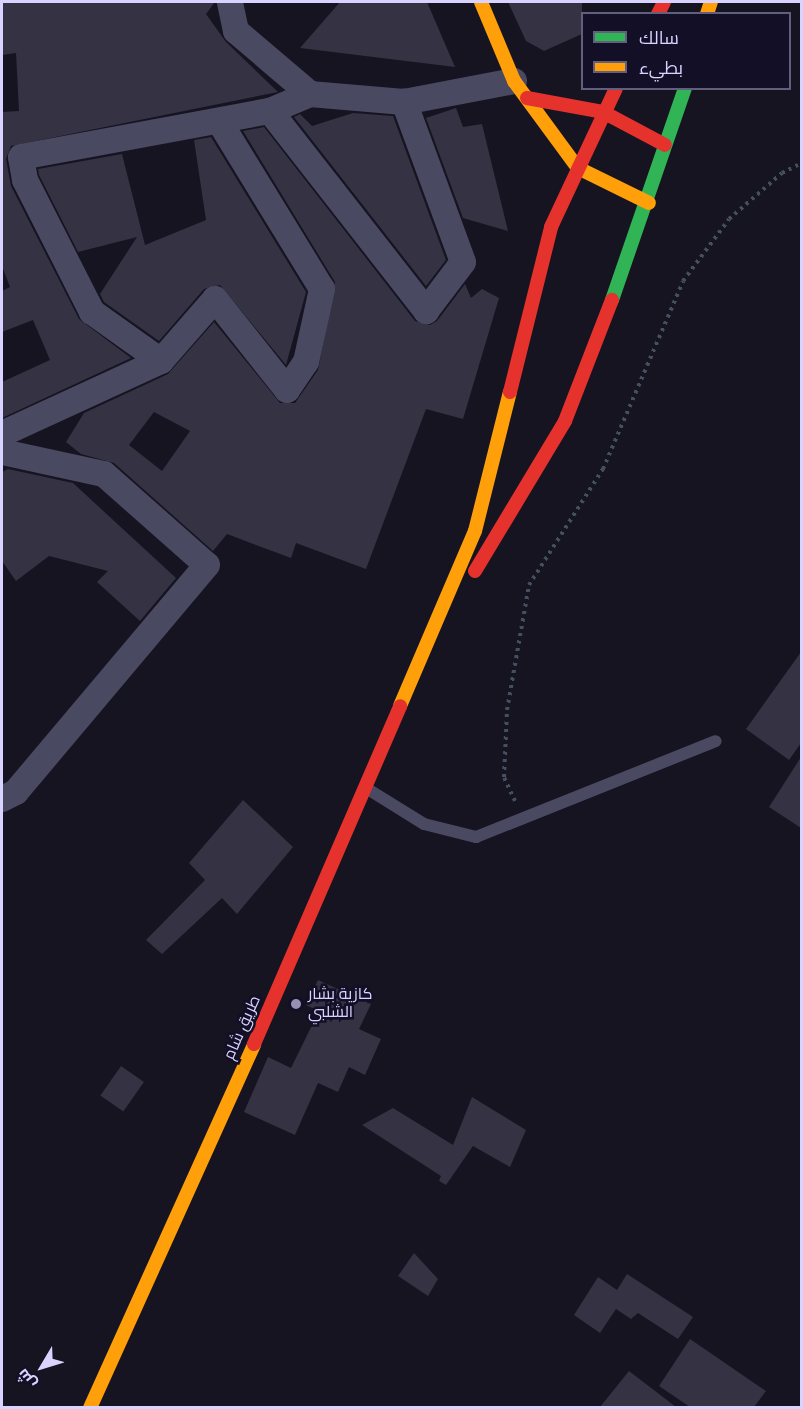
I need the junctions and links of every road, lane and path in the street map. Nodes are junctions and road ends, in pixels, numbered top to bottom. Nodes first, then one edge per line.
1 (230, 2) edge
2 (481, 2) edge
3 (521, 89) junction
4 (615, 90) edge
5 (684, 90) edge
6 (310, 93) junction
7 (404, 102) junction
8 (270, 111) junction
9 (603, 112) junction
10 (219, 121) junction
11 (665, 145) junction
12 (801, 163) edge
13 (578, 168) junction
14 (649, 203) junction
15 (161, 361) junction
16 (2, 434) edge
17 (2, 452) edge
18 (421, 660) junction
19 (716, 741) dead end
20 (366, 788) junction
21 (2, 799) edge
22 (524, 820) junction
23 (90, 1407) edge

1 - 6 street
2 - 3 main road
3 - 7 street
3 - 9 main road
3 - 13 main road
4 - 9 main road
5 - 11 main road
6 - 7 street
6 - 8 street
7 - 8 street
8 - 10 street
9 - 11 main road
9 - 13 main road
10 - 15 street
10 - 15 street
11 - 14 main road
12 - 22 path
13 - 14 main road
13 - 18 main road
14 - 18 main road
15 - 16 street
17 - 21 street
18 - 20 main road, طريق شام
19 - 22 lane
20 - 22 lane
20 - 23 main road, طريق شام

